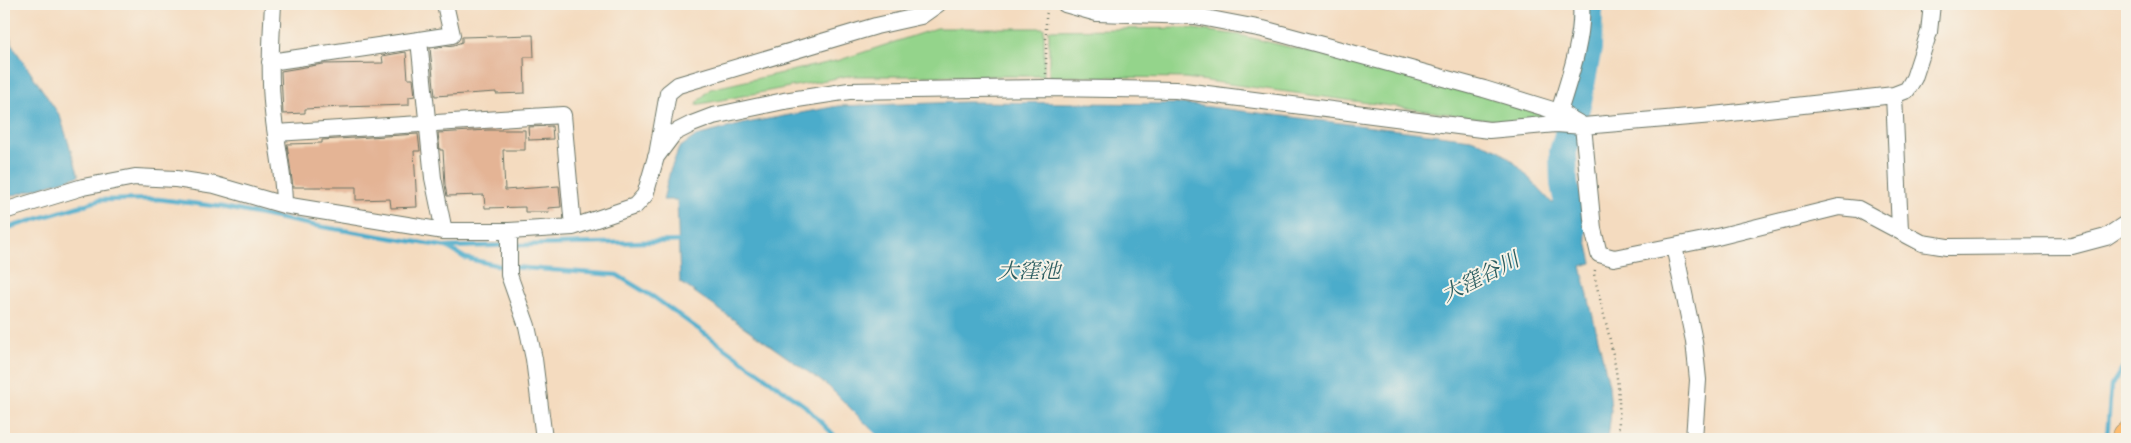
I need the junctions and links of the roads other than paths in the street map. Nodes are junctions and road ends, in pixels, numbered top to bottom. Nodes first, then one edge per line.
1 (273, 4) edge
2 (445, 4) edge
3 (938, 4) edge
4 (1065, 4) edge
5 (1581, 4) edge
6 (1932, 4) edge
7 (419, 40) junction
8 (270, 62) junction
9 (1894, 96) junction
10 (1572, 121) junction
11 (428, 123) junction
12 (276, 134) junction
13 (656, 157) junction
14 (284, 205) junction
15 (4, 211) edge
16 (2127, 223) edge
17 (573, 228) junction
18 (1900, 230) junction
19 (444, 231) junction
20 (509, 234) junction
21 (1674, 246) junction
22 (544, 439) edge
23 (1694, 439) edge

1 - 8 street
2 - 7 street
3 - 13 street
4 - 10 street
5 - 10 street
6 - 9 street
7 - 8 street
7 - 11 street
8 - 12 street
9 - 10 street
9 - 18 street
10 - 13 street
10 - 21 street
11 - 12 street
11 - 17 street
11 - 19 street
12 - 14 street
13 - 17 street
14 - 15 street
14 - 19 street
16 - 18 street
17 - 20 street
18 - 21 street
19 - 20 street
20 - 22 street
21 - 23 street

